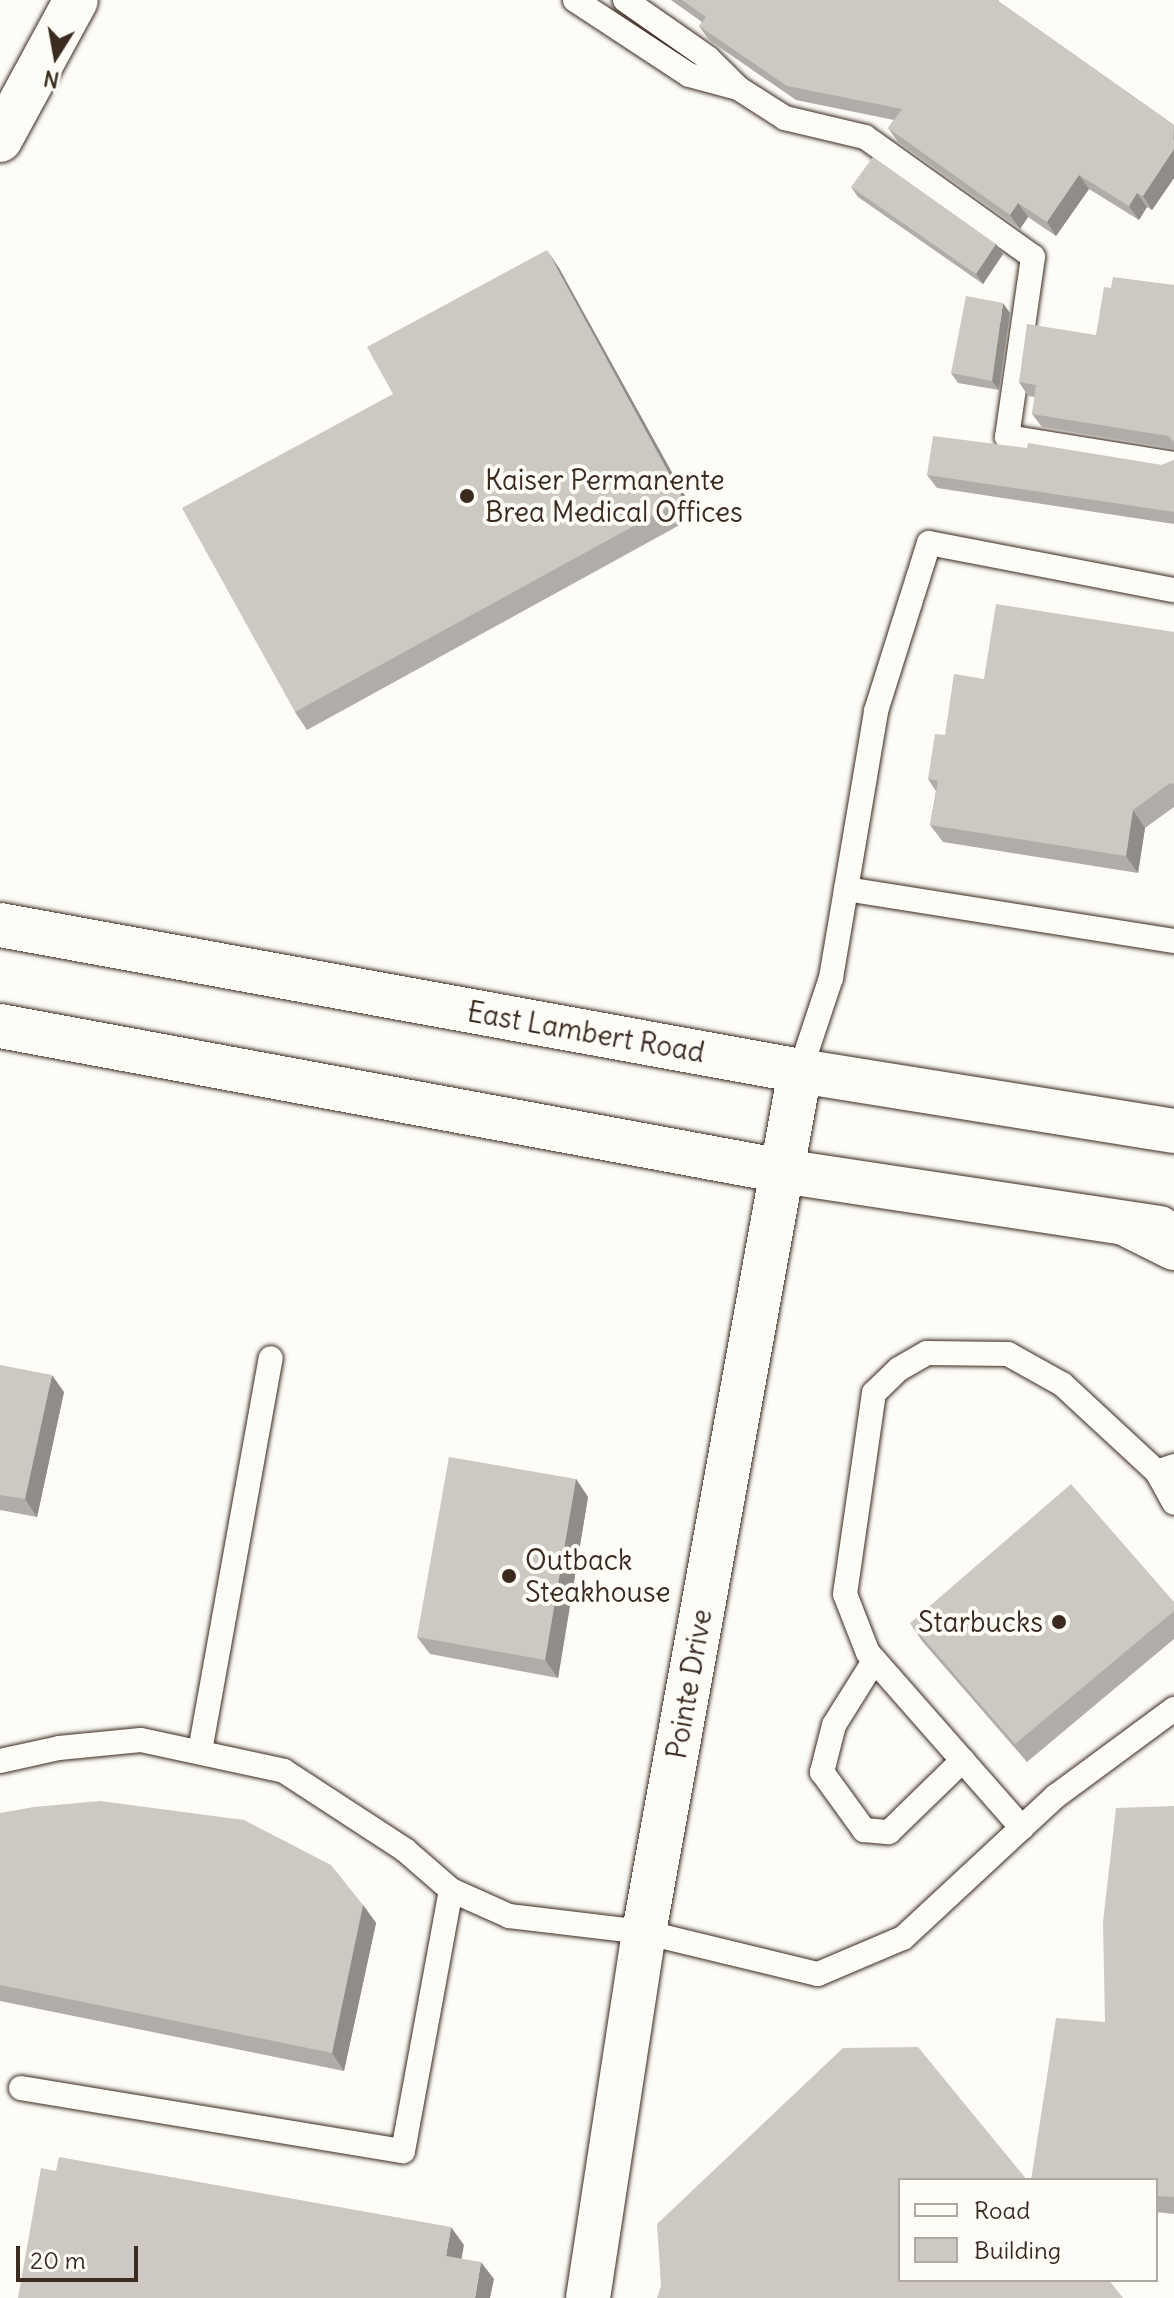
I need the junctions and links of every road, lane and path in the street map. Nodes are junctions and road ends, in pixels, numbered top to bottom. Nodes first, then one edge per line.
1 (76, 0) edge
2 (575, 0) edge
3 (625, 0) edge
4 (738, 88) junction
5 (0, 140) edge
6 (1174, 464) edge
7 (1174, 590) edge
8 (846, 889) junction
9 (0, 925) edge
10 (1174, 941) edge
11 (0, 1026) edge
12 (800, 1071) junction
13 (1174, 1131) edge
14 (782, 1171) junction
15 (1124, 1223) junction
16 (1174, 1230) edge
17 (1174, 1248) edge
18 (271, 1358) dead end
19 (1166, 1469) edge
20 (1174, 1503) edge
21 (874, 1661) junction
22 (1174, 1709) edge
23 (200, 1751) junction
24 (963, 1760) junction
25 (0, 1761) edge
26 (1022, 1828) junction
27 (451, 1890) junction
28 (644, 1932) junction
29 (21, 2088) dead end
30 (588, 2298) edge

1 - 5 main road
2 - 4 lane
3 - 4 lane
4 - 6 lane
7 - 8 lane
8 - 10 lane
8 - 12 lane
9 - 12 main road, East Lambert Road
11 - 14 main road
12 - 13 main road, East Lambert Road
12 - 14 main road, Pointe Drive
14 - 15 main road
14 - 28 main road, Pointe Drive
15 - 16 main road
15 - 17 main road
18 - 23 lane
19 - 20 lane
19 - 21 lane
21 - 24 lane
21 - 24 lane
22 - 26 lane
23 - 25 lane
23 - 27 lane
24 - 26 lane
26 - 28 lane
27 - 28 lane
27 - 29 lane
28 - 30 main road, Pointe Drive

